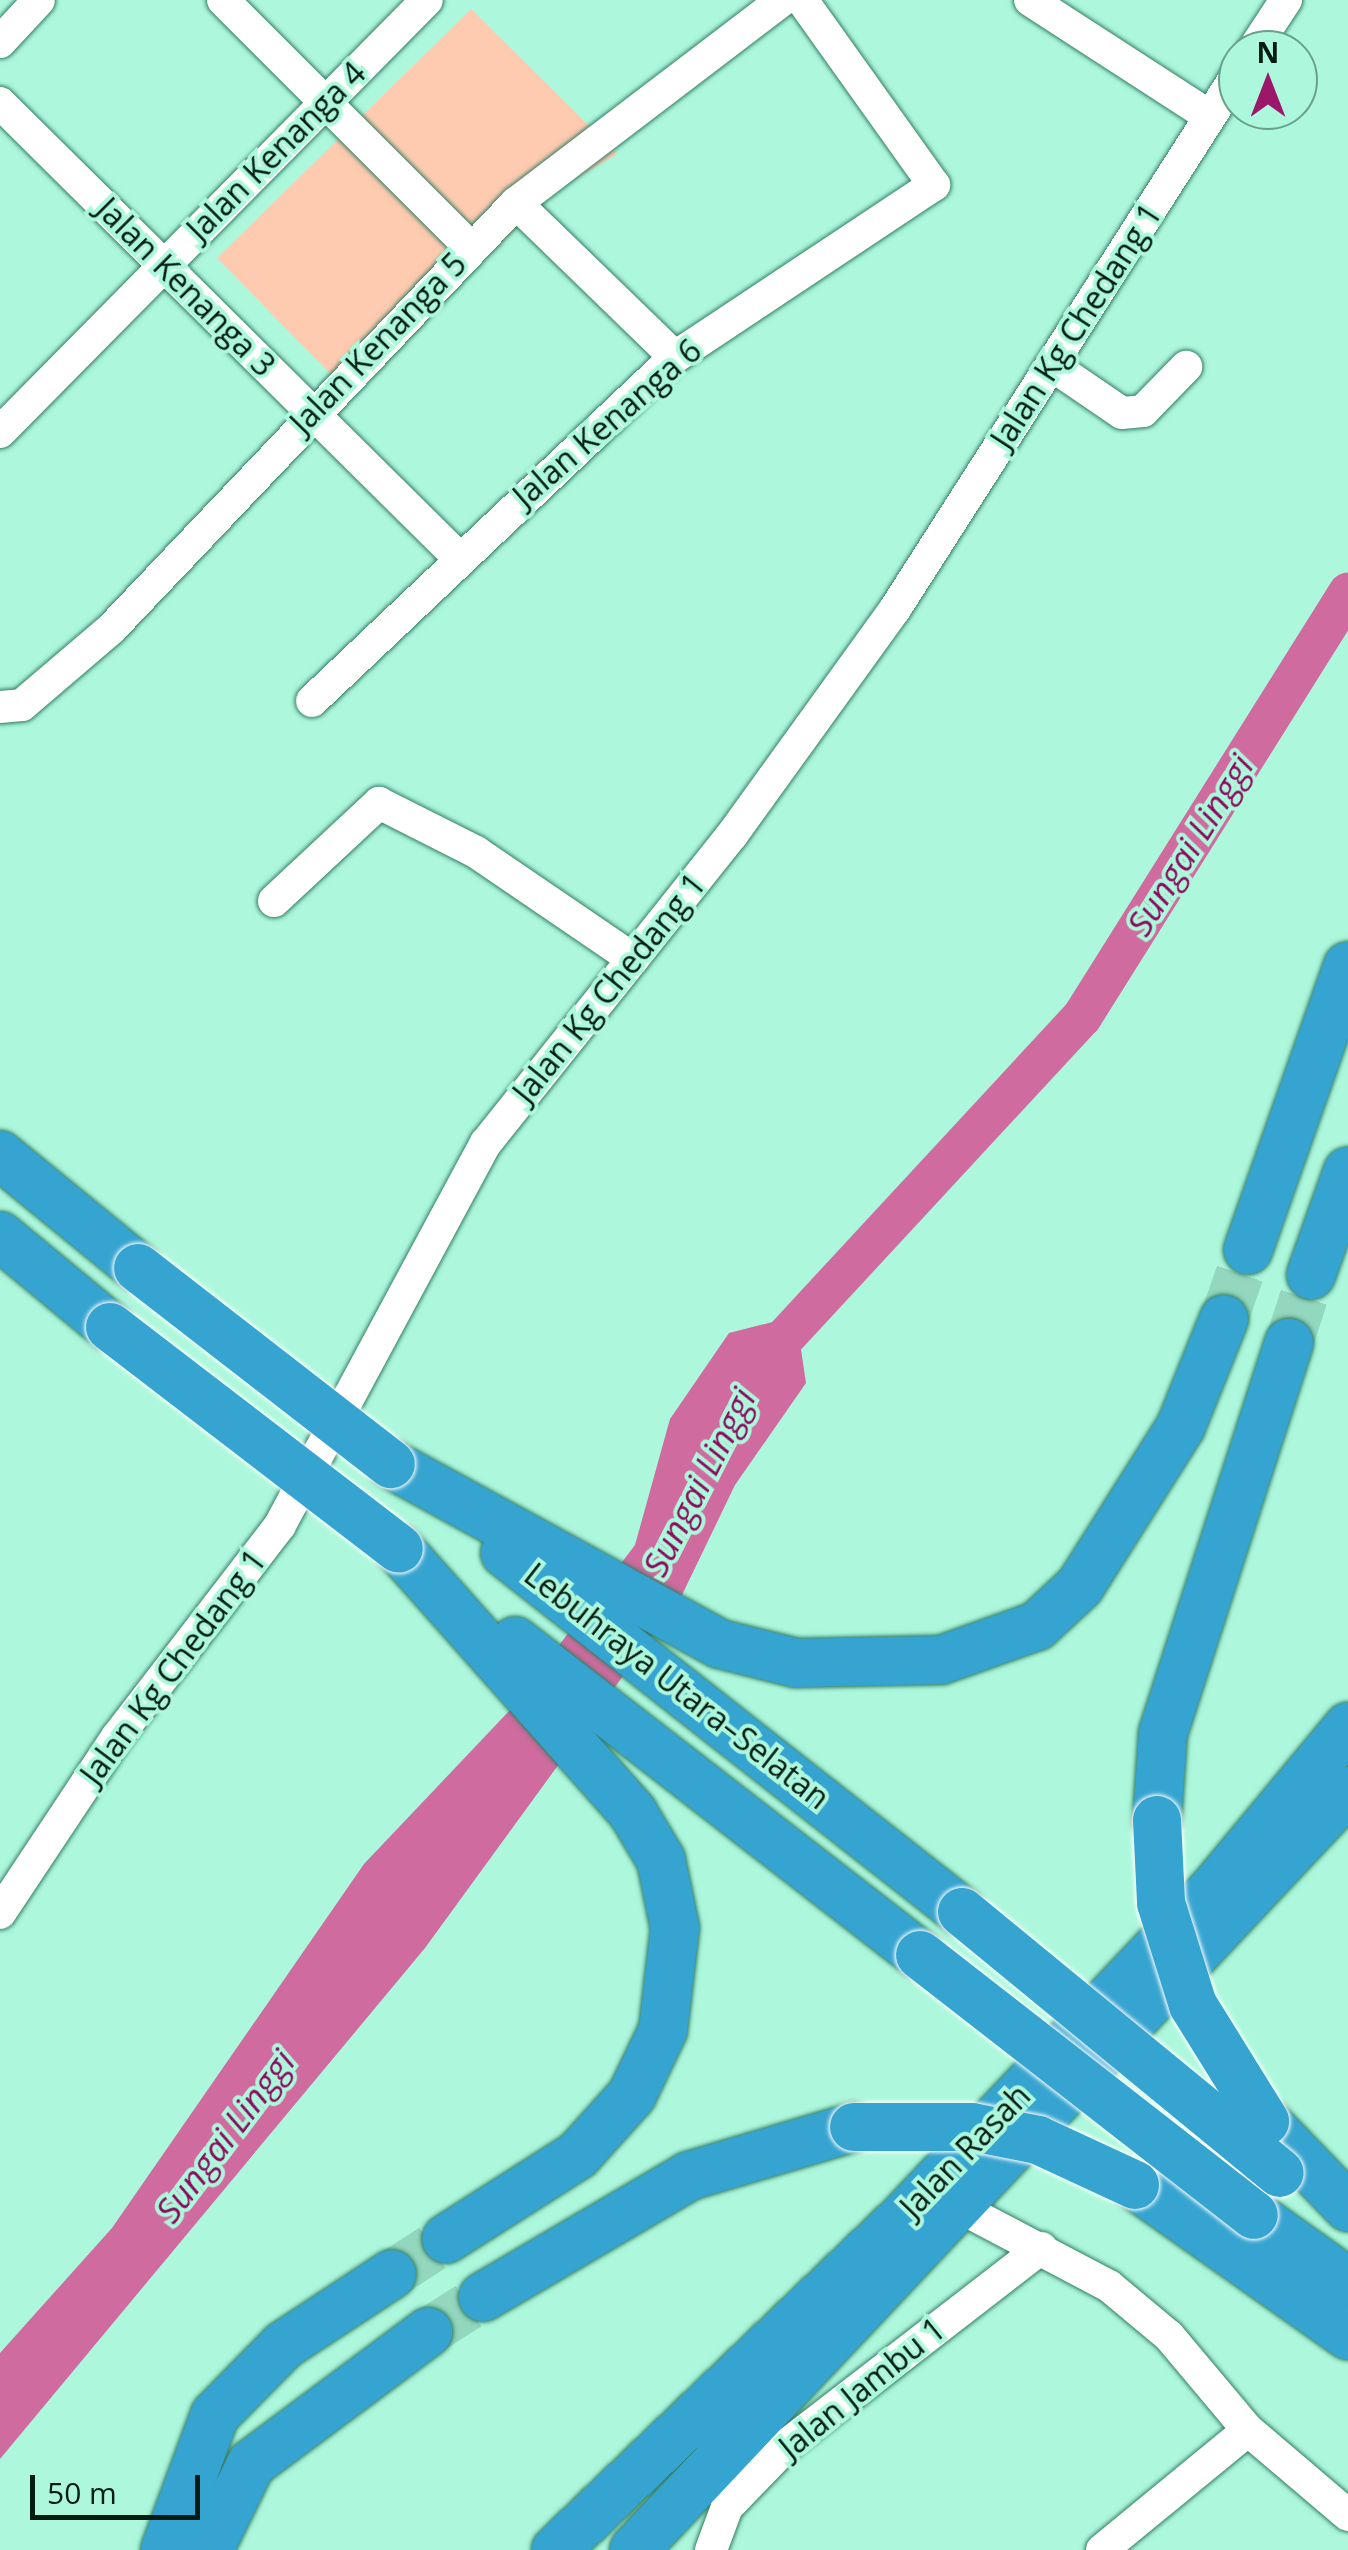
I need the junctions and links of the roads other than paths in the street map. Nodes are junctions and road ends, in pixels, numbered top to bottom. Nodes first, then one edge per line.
1 (40, 0) edge
2 (223, 0) edge
3 (426, 0) edge
4 (782, 0) edge
5 (802, 0) edge
6 (1030, 0) edge
7 (1286, 0) edge
8 (1266, 30) edge
9 (0, 42) edge
10 (325, 100) junction
11 (1218, 103) edge
12 (1210, 116) junction
13 (6, 122) edge
14 (516, 203) junction
15 (471, 248) junction
16 (164, 265) junction
17 (675, 357) junction
18 (1053, 366) junction
19 (1186, 367) dead end
20 (310, 411) junction
21 (0, 432) edge
22 (457, 556) junction
23 (312, 701) dead end
24 (0, 707) edge
25 (274, 901) dead end
26 (633, 959) junction
27 (1348, 966) edge
28 (0, 1155) edge
29 (1348, 1171) edge
30 (0, 1236) edge
31 (1248, 1250) tunnel mouth
32 (1311, 1275) tunnel mouth
33 (1224, 1319) tunnel mouth
34 (1289, 1343) tunnel mouth
35 (666, 1646) junction
36 (1348, 1727) edge
37 (603, 1739) junction
38 (1348, 1791) edge
39 (0, 1913) edge
40 (1348, 2207) edge
41 (961, 2208) junction
42 (1348, 2224) edge
43 (446, 2239) tunnel mouth
44 (1040, 2248) junction
45 (392, 2274) tunnel mouth
46 (1348, 2282) edge
47 (483, 2297) tunnel mouth
48 (428, 2332) tunnel mouth
49 (1348, 2335) edge
50 (1248, 2430) junction
51 (1348, 2514) edge
52 (165, 2550) edge
53 (210, 2550) edge
54 (556, 2550) edge
55 (634, 2550) edge
56 (710, 2550) edge
57 (1102, 2550) edge

1 - 9 street
2 - 10 street
3 - 10 street, Jalan Kenanga 4
4 - 14 street, Jalan Kenanga 5
5 - 17 street, Jalan Kenanga 6
6 - 12 street
7 - 8 street
10 - 15 street
10 - 16 street, Jalan Kenanga 4
11 - 12 street, Jalan Kg Chedang 1
12 - 18 street, Jalan Kg Chedang 1
13 - 16 street, Jalan Kenanga 3
14 - 15 street, Jalan Kenanga 5
14 - 17 street
15 - 20 street, Jalan Kenanga 5
16 - 20 street, Jalan Kenanga 3
16 - 21 street, Jalan Kenanga 4
17 - 22 street, Jalan Kenanga 6
18 - 19 street
18 - 26 street, Jalan Kg Chedang 1
20 - 22 street, Jalan Kenanga 3
20 - 24 street, Jalan Kenanga 5
22 - 23 street, Jalan Kenanga 6
25 - 26 street
26 - 39 street, Jalan Kg Chedang 1
27 - 31 highway
28 - 35 highway, bridge
29 - 32 highway
30 - 37 highway, bridge
33 - 35 highway
34 - 40 highway, bridge
35 - 42 highway, Lebuhraya Utara–Selatan, bridge
36 - 54 highway, Jalan Rasah
37 - 43 highway
37 - 46 highway, Lebuhraya Utara–Selatan, bridge
38 - 41 highway, Jalan Rasah
41 - 44 street
41 - 55 highway, Jalan Rasah
44 - 50 street
44 - 56 street, Jalan Jambu 1
45 - 52 highway
47 - 49 highway, bridge
48 - 53 highway
50 - 51 street
50 - 57 street

